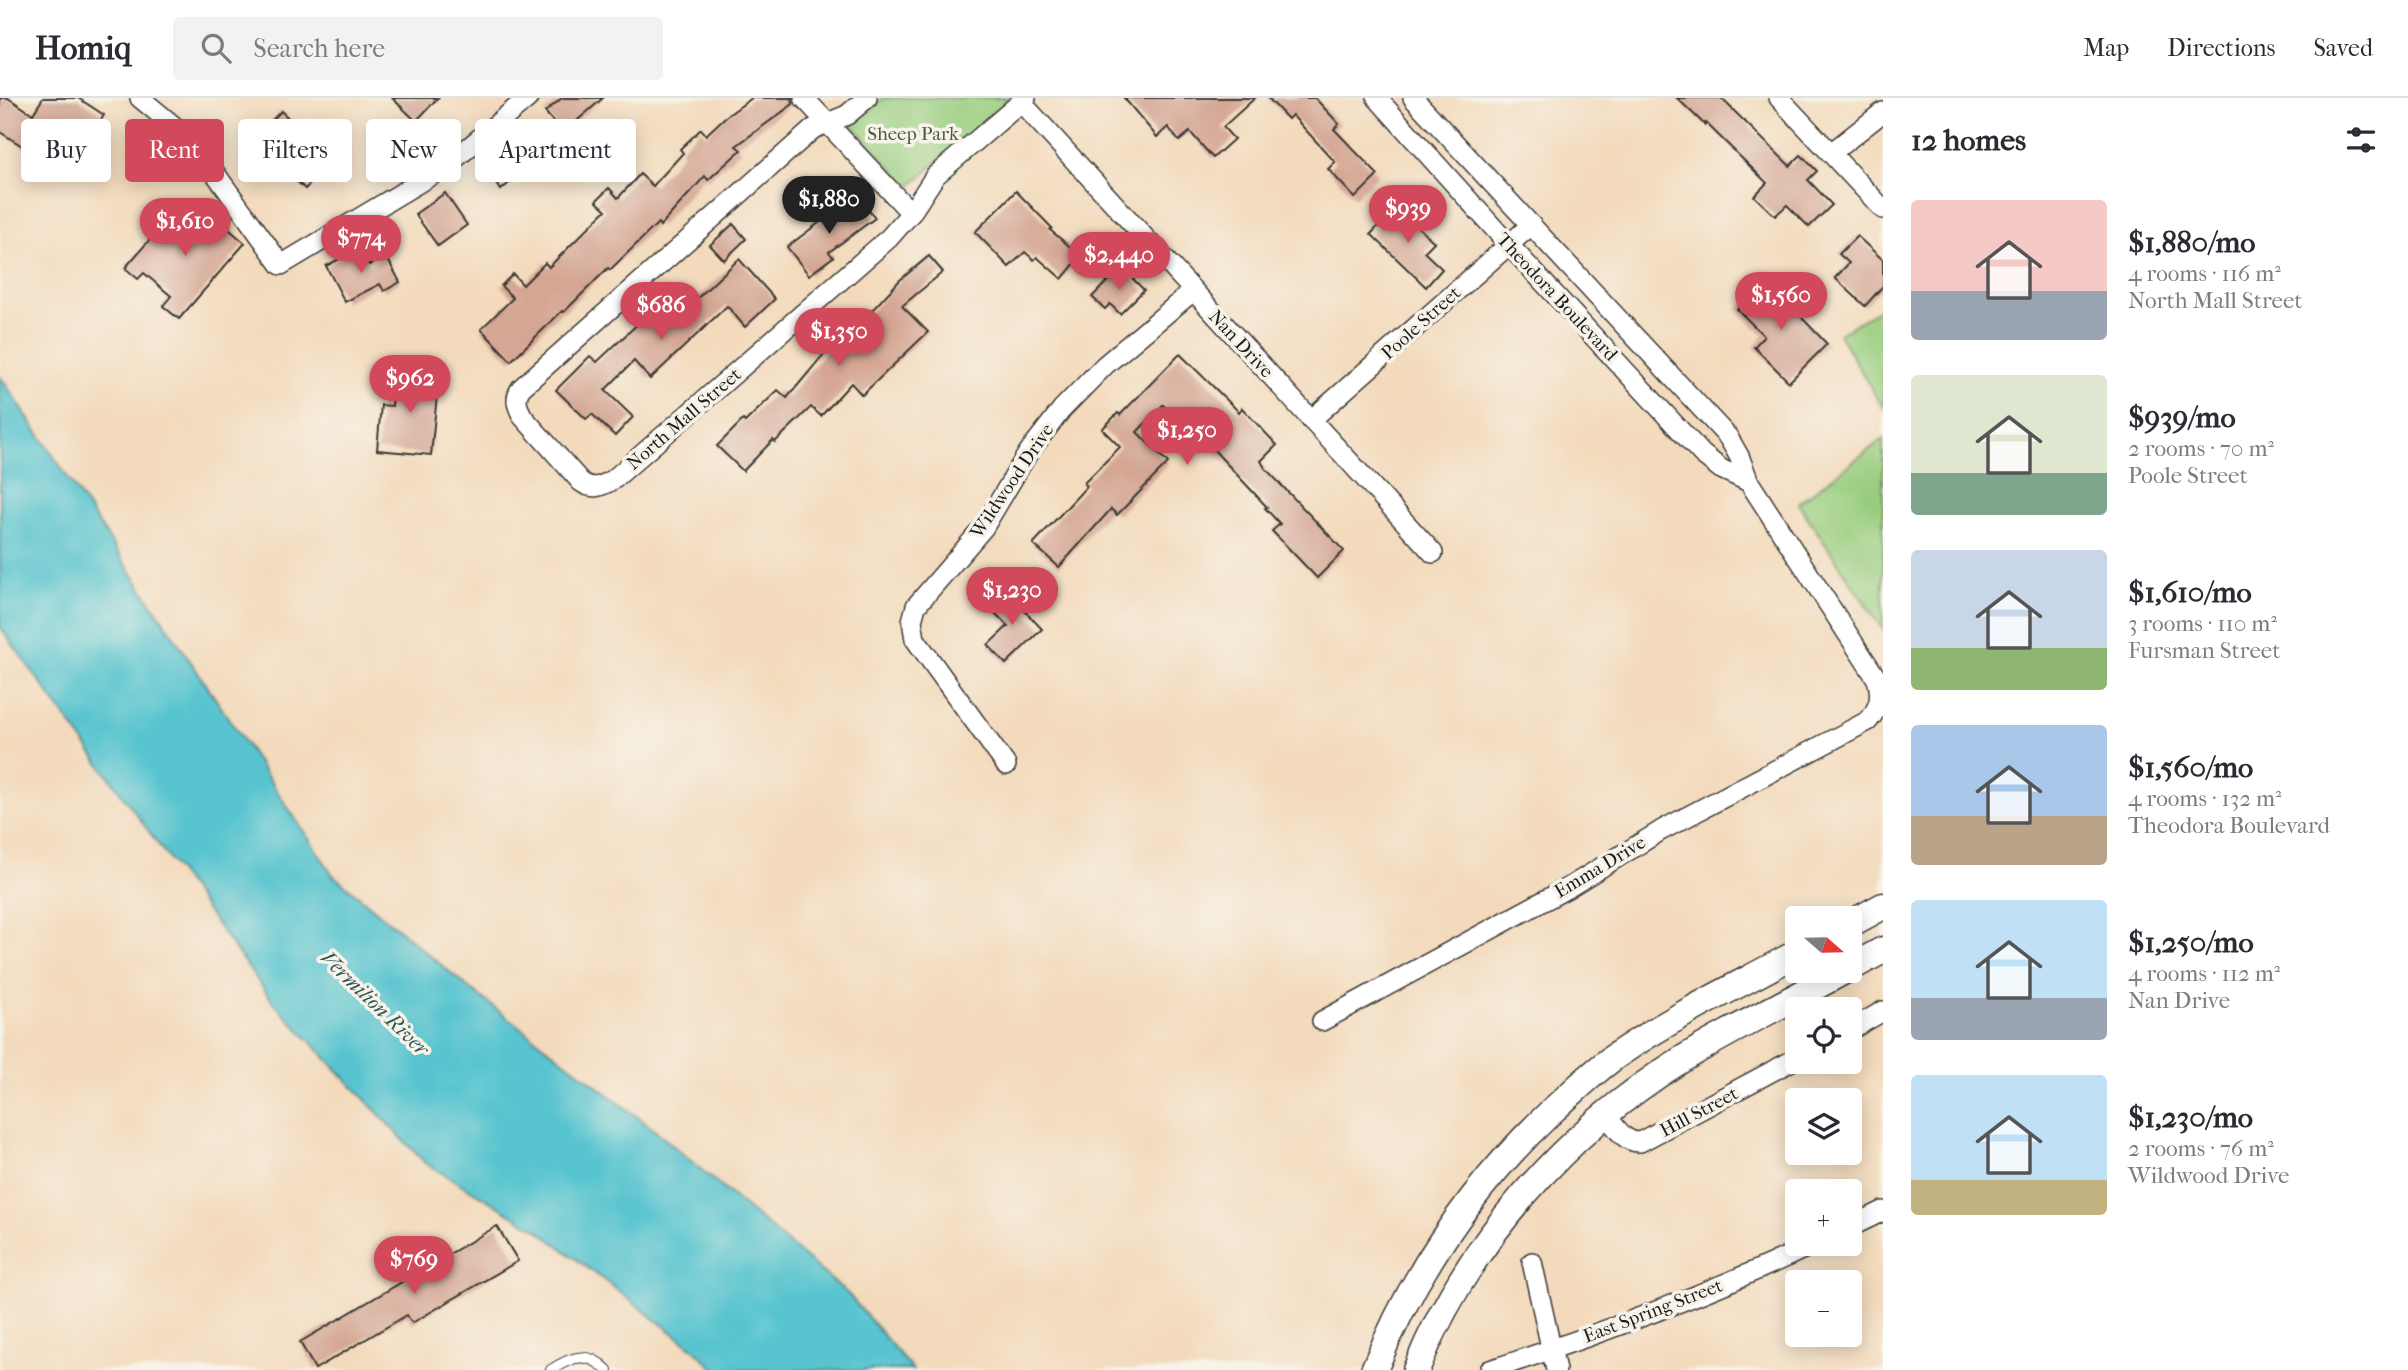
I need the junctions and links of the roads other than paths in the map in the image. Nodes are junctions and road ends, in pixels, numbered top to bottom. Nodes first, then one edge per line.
1 (140, 98) edge
2 (528, 98) edge
3 (804, 98) edge
4 (867, 98) edge
5 (1377, 98) edge
6 (1413, 98) edge
7 (1779, 98) edge
8 (1024, 100) edge
9 (1883, 111) edge
10 (826, 122) junction
11 (1831, 153) junction
12 (1883, 209) edge
13 (911, 213) junction
14 (1531, 225) junction
15 (1509, 245) junction
16 (1193, 291) junction
17 (1311, 420) junction
18 (1749, 482) junction
19 (1433, 553) dead end
20 (1876, 711) joint
21 (1006, 765) dead end
22 (1883, 906) edge
23 (1862, 917) edge
24 (1883, 950) edge
25 (1785, 960) edge
26 (1862, 961) edge
27 (1820, 984) edge
28 (1883, 1011) edge
29 (1322, 1021) dead end
30 (1862, 1023) edge
31 (1785, 1064) edge
32 (1579, 1086) junction
33 (1606, 1115) junction
34 (1883, 1211) edge
35 (1862, 1221) edge
36 (1788, 1256) edge
37 (1532, 1262) dead end
38 (1552, 1350) junction
39 (551, 1370) edge
40 (607, 1370) edge
41 (1374, 1370) edge
42 (1416, 1370) edge
43 (1490, 1370) edge
44 (1556, 1370) edge

1 - 2 street
3 - 10 street
4 - 10 street
5 - 15 street, Theodora Boulevard
6 - 14 street, Theodora Boulevard
7 - 11 street
8 - 13 street, North Mall Street
8 - 16 street, Nan Drive
9 - 11 street
10 - 13 street
10 - 13 street, North Mall Street
11 - 12 street
14 - 15 street, Poole Street
14 - 18 street, Theodora Boulevard
15 - 17 street, Poole Street
15 - 18 street, Theodora Boulevard
16 - 17 street, Nan Drive
16 - 21 street, Wildwood Drive
17 - 19 street, Nan Drive
18 - 20 street, Theodora Boulevard
20 - 29 street, Emma Drive
22 - 23 main road
24 - 26 main road
25 - 32 main road
27 - 33 main road
28 - 30 street
31 - 33 street, Hill Street
32 - 33 main road
32 - 41 main road
33 - 42 main road
34 - 35 street
36 - 38 street, East Spring Street
37 - 38 street
38 - 43 street, East Spring Street
38 - 44 street
39 - 40 lane

